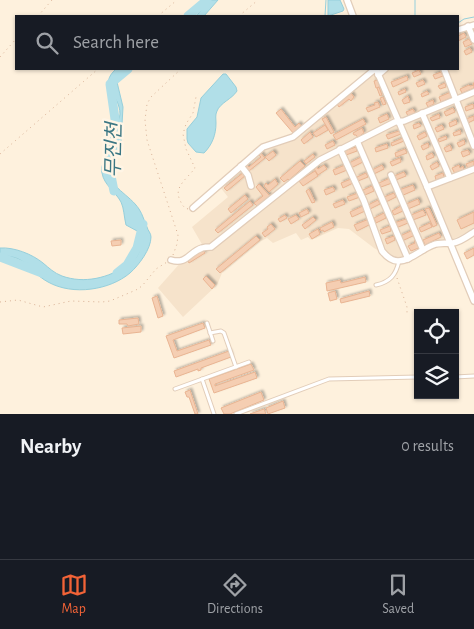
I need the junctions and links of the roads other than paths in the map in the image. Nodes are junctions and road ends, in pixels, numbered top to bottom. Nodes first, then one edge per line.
1 (347, 0) edge
2 (353, 15) edge
3 (471, 25) edge
4 (459, 30) edge
5 (474, 40) edge
6 (444, 70) edge
7 (376, 71) edge
8 (474, 92) edge
9 (455, 99) junction
10 (422, 113) junction
11 (399, 122) junction
12 (357, 141) junction
13 (474, 146) edge
14 (340, 149) junction
15 (241, 166) junction
16 (474, 169) edge
17 (391, 175) dead end
18 (450, 178) junction
19 (251, 186) dead end
20 (427, 187) junction
21 (193, 208) road end
22 (474, 232) edge
23 (451, 243) junction
24 (424, 250) junction
25 (408, 259) junction
26 (171, 260) road end
27 (399, 262) junction
28 (376, 285) dead end
29 (474, 301) edge
30 (207, 323) dead end
31 (210, 333) junction
32 (213, 341) dead end
33 (249, 362) dead end
34 (236, 367) junction
35 (474, 376) edge
36 (459, 377) edge
37 (414, 378) edge
38 (202, 379) junction
39 (175, 389) dead end
40 (214, 414) edge
41 (236, 414) edge

1 - 2 street
3 - 4 street
3 - 5 street
6 - 9 street
7 - 11 street
7 - 15 street
8 - 9 street
9 - 10 street
9 - 13 street
10 - 11 street
10 - 18 street
11 - 12 street
11 - 20 street
12 - 14 street
12 - 25 street
14 - 26 street
14 - 27 street
15 - 19 street
15 - 21 street
16 - 18 street
17 - 24 street
18 - 20 street
20 - 23 street
22 - 23 street
23 - 24 street
23 - 29 street
24 - 25 street
25 - 27 street
27 - 28 lane
30 - 31 lane
31 - 32 lane
31 - 34 lane
33 - 34 lane
34 - 38 lane
35 - 36 lane
37 - 41 lane
38 - 39 lane
38 - 40 lane

